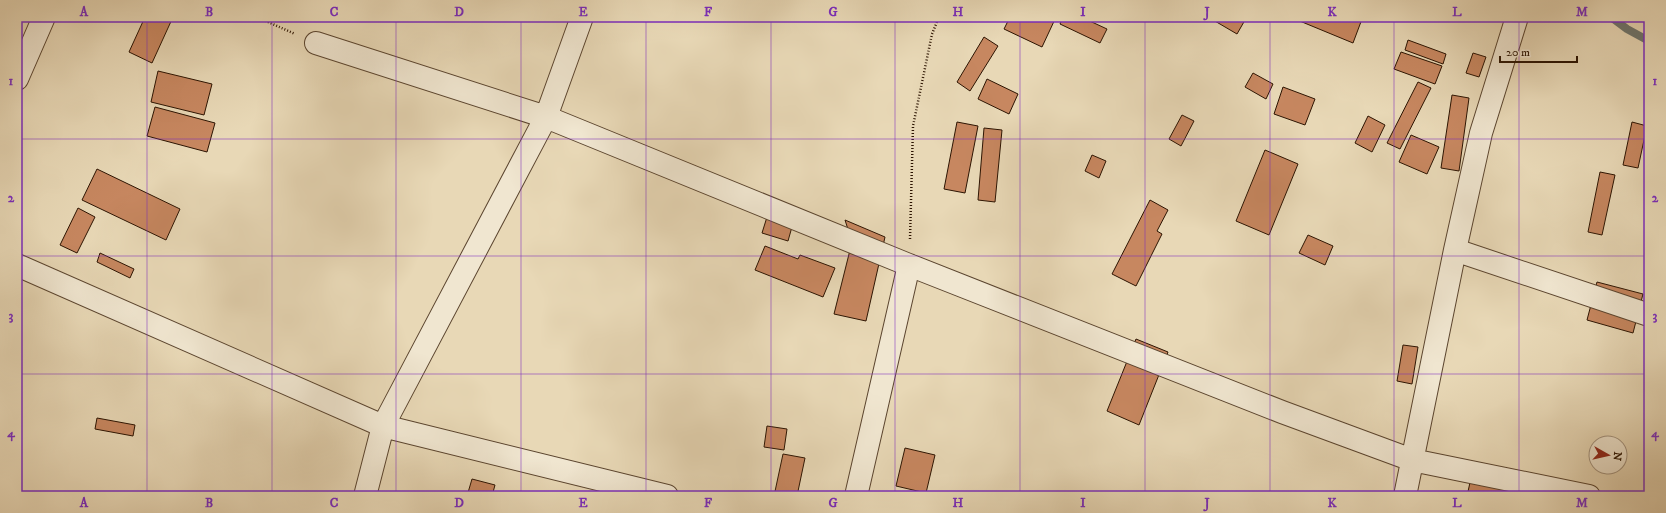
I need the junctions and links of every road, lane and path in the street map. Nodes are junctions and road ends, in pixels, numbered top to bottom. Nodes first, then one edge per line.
1 (44, 17) edge
2 (257, 17) edge
3 (582, 17) edge
4 (939, 17) edge
5 (1517, 17) edge
6 (316, 43) joint
7 (17, 79) edge
8 (546, 117) junction
9 (1455, 250) junction
10 (17, 265) edge
11 (909, 265) junction
12 (1649, 315) edge
13 (383, 426) junction
14 (1412, 460) junction
15 (365, 496) edge
16 (667, 496) edge
17 (856, 496) edge
18 (1406, 496) edge
19 (1589, 496) edge

1 - 7 street
2 - 6 path
3 - 8 street
4 - 11 path
5 - 9 street
6 - 8 street
8 - 11 street
8 - 13 street
9 - 12 street
9 - 14 street
10 - 13 street
11 - 14 street
11 - 17 street
13 - 15 street
13 - 16 street
14 - 18 street
14 - 19 street

